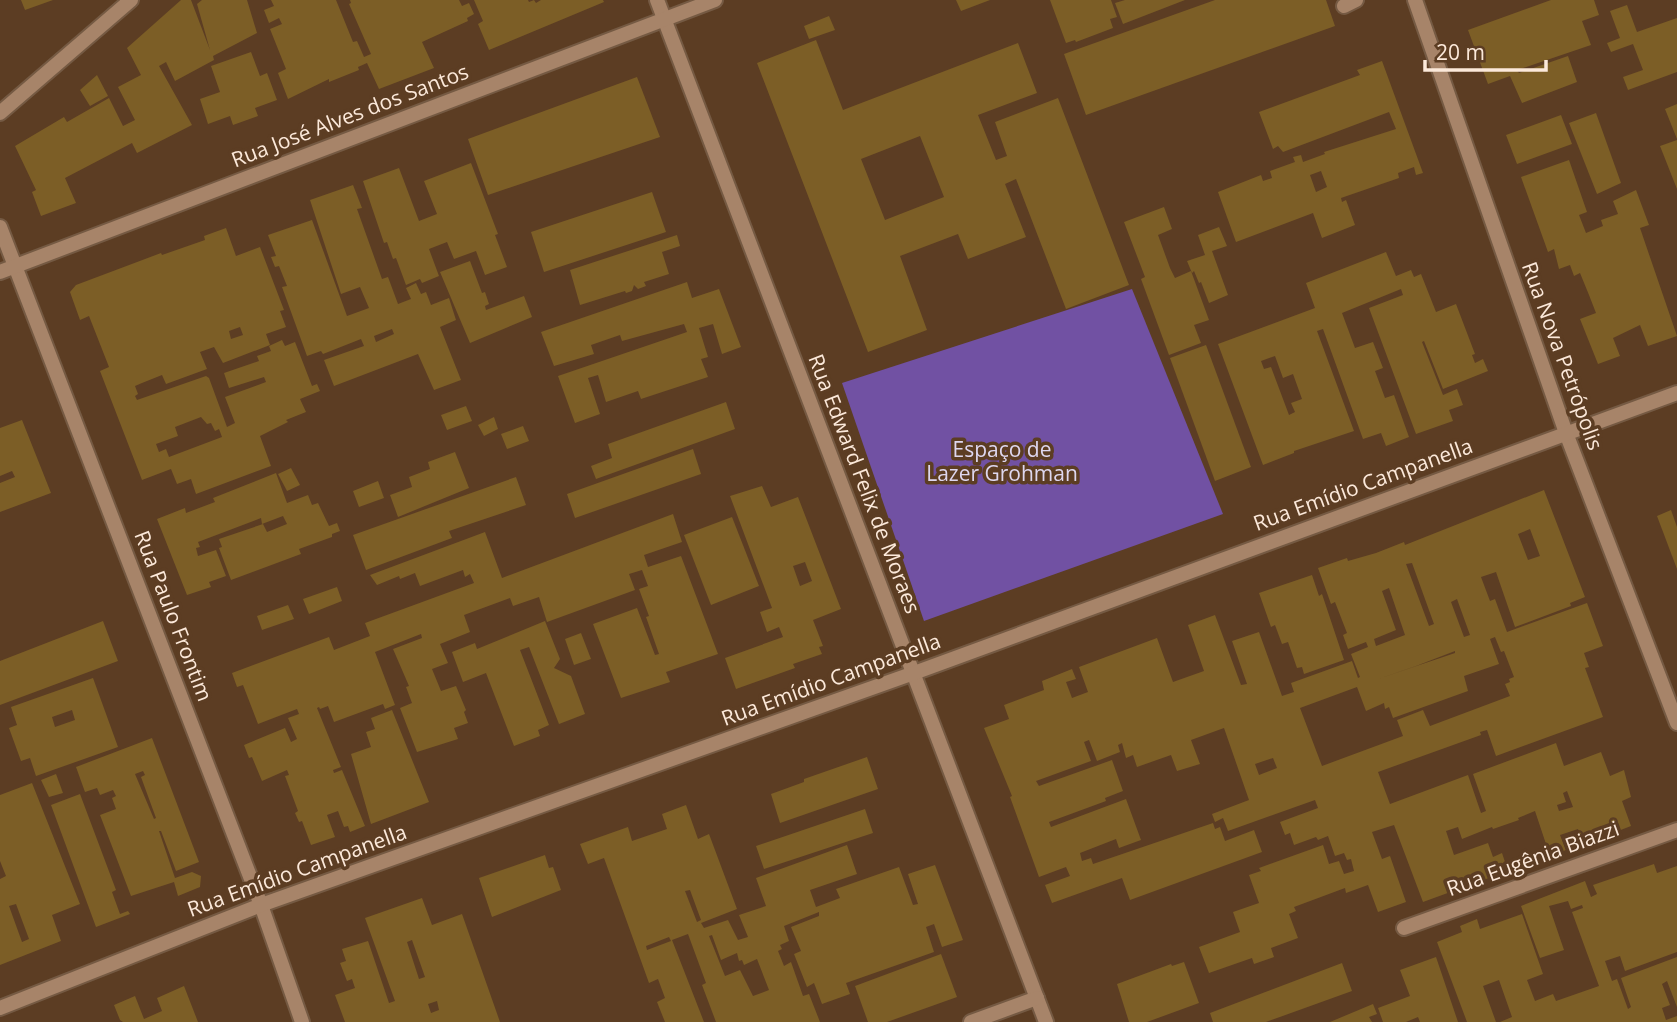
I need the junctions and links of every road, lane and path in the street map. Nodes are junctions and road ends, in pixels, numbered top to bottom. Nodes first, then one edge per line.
1 (131, 0) edge
2 (657, 0) edge
3 (715, 0) edge
4 (1415, 0) edge
5 (664, 18) junction
6 (0, 113) edge
7 (0, 227) edge
8 (16, 267) junction
9 (0, 272) edge
10 (1677, 393) edge
11 (1566, 433) junction
12 (914, 673) junction
13 (1677, 723) edge
14 (1677, 830) edge
15 (261, 905) junction
16 (1404, 928) dead end
17 (1037, 998) junction
18 (0, 1008) edge
19 (302, 1022) edge
20 (971, 1022) edge
21 (1046, 1022) edge

1 - 6 street
2 - 5 street, Rua Edward Felix de Moraes
3 - 5 street, Rua José Alves dos Santos
4 - 11 street, Rua Nova Petrópolis
5 - 8 street, Rua José Alves dos Santos
5 - 12 street, Rua Edward Felix de Moraes
7 - 8 street, Rua Paulo Frontim
8 - 9 street, Rua José Alves dos Santos
8 - 15 street, Rua Paulo Frontim
10 - 11 street, Rua Emídio Campanella
11 - 12 street, Rua Emídio Campanella
11 - 13 street, Rua Nova Petrópolis
12 - 15 street, Rua Emídio Campanella
12 - 17 street, Rua Edward Felix de Moraes
14 - 16 street, Rua Eugênia Biazzi
15 - 18 street, Rua Emídio Campanella
15 - 19 street, Rua Paulo Frontim
17 - 20 street
17 - 21 street, Rua Edward Felix de Moraes

